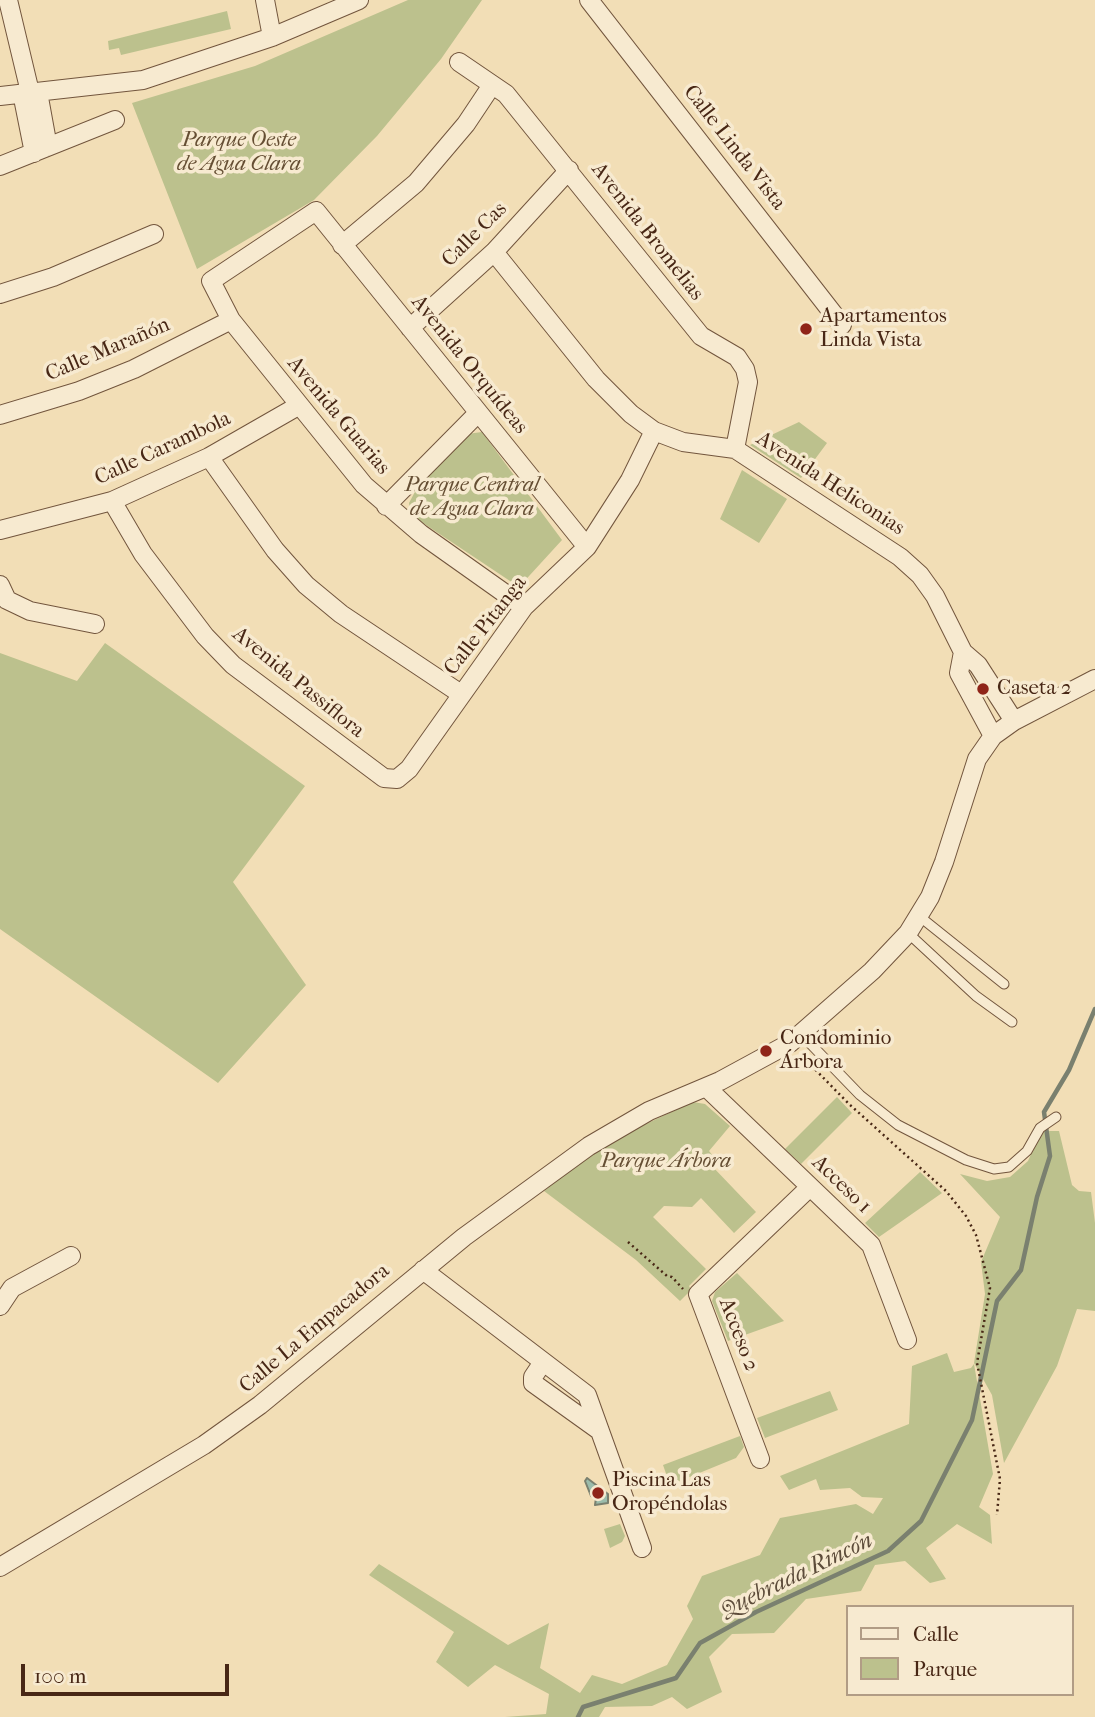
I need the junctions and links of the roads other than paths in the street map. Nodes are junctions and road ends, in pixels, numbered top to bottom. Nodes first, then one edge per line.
1 (8, 0) edge
2 (265, 0) edge
3 (359, 0) edge
4 (589, 0) edge
5 (272, 37) junction
6 (459, 62) dead end
7 (492, 85) junction
8 (30, 92) junction
9 (0, 96) edge
10 (115, 120) dead end
11 (41, 150) junction
12 (0, 166) edge
13 (569, 170) junction
14 (153, 234) dead end
15 (342, 245) junction
16 (494, 252) junction
17 (211, 281) joint
18 (0, 294) edge
19 (231, 320) junction
20 (842, 325) dead end
21 (410, 328) junction
22 (298, 406) junction
23 (478, 413) junction
24 (0, 415) edge
25 (654, 431) junction
26 (735, 449) junction
27 (209, 457) junction
28 (112, 501) junction
29 (386, 506) junction
30 (0, 530) edge
31 (587, 547) junction
32 (0, 585) edge
33 (524, 607) junction
34 (95, 624) dead end
35 (963, 652) junction
36 (1095, 680) edge
37 (461, 694) junction
38 (1014, 721) junction
39 (993, 736) junction
40 (397, 779) joint
41 (919, 916) junction
42 (908, 933) junction
43 (1004, 984) dead end
44 (1012, 1021) dead end
45 (796, 1038) junction
46 (706, 1087) junction
47 (1056, 1117) dead end
48 (810, 1187) junction
49 (71, 1256) dead end
50 (423, 1270) junction
51 (0, 1306) edge
52 (907, 1340) dead end
53 (760, 1459) dead end
54 (642, 1548) dead end
55 (0, 1567) edge

1 - 8 street
2 - 5 street
3 - 5 street
4 - 20 street, Calle Linda Vista
5 - 8 street
6 - 7 street, Avenida Bromelias
7 - 13 street, Avenida Bromelias
7 - 15 street
8 - 9 street
8 - 11 street
10 - 11 street
11 - 12 street
13 - 16 street, Calle Cas
13 - 26 street, Avenida Bromelias
14 - 18 street
15 - 17 street, Avenida Orquídeas
15 - 21 street, Avenida Orquídeas
16 - 21 street, Calle Cas
16 - 25 street, Avenida Heliconias
17 - 19 street, Avenida Guarias
19 - 22 street, Avenida Guarias
19 - 24 street, Calle Marañón
21 - 23 street, Avenida Orquídeas
22 - 27 street, Calle Carambola
22 - 29 street, Avenida Guarias
23 - 29 street
23 - 31 street, Avenida Orquídeas
25 - 26 street, Avenida Heliconias
25 - 31 street, Calle Pitanga
26 - 35 street, Avenida Heliconias
27 - 28 street, Calle Carambola
27 - 37 street
28 - 30 street, Calle Carambola
28 - 40 street, Avenida Passiflora
29 - 33 street, Avenida Guarias
31 - 33 street, Calle Pitanga
32 - 34 street
33 - 37 street, Calle Pitanga
35 - 38 street, Avenida Heliconias
35 - 39 street, Avenida Heliconias
36 - 38 street
37 - 40 street, Calle Pitanga
38 - 39 street
39 - 41 street, Calle La Empacadora
41 - 42 street, Calle La Empacadora
41 - 43 lane
42 - 44 lane
42 - 45 street, Calle La Empacadora
45 - 46 street, Calle La Empacadora
45 - 47 lane
46 - 48 street, Acceso 1
46 - 50 street, Calle La Empacadora
48 - 52 street, Acceso 1
48 - 53 street, Acceso 2
49 - 51 street
50 - 54 street
50 - 55 street, Calle La Empacadora

